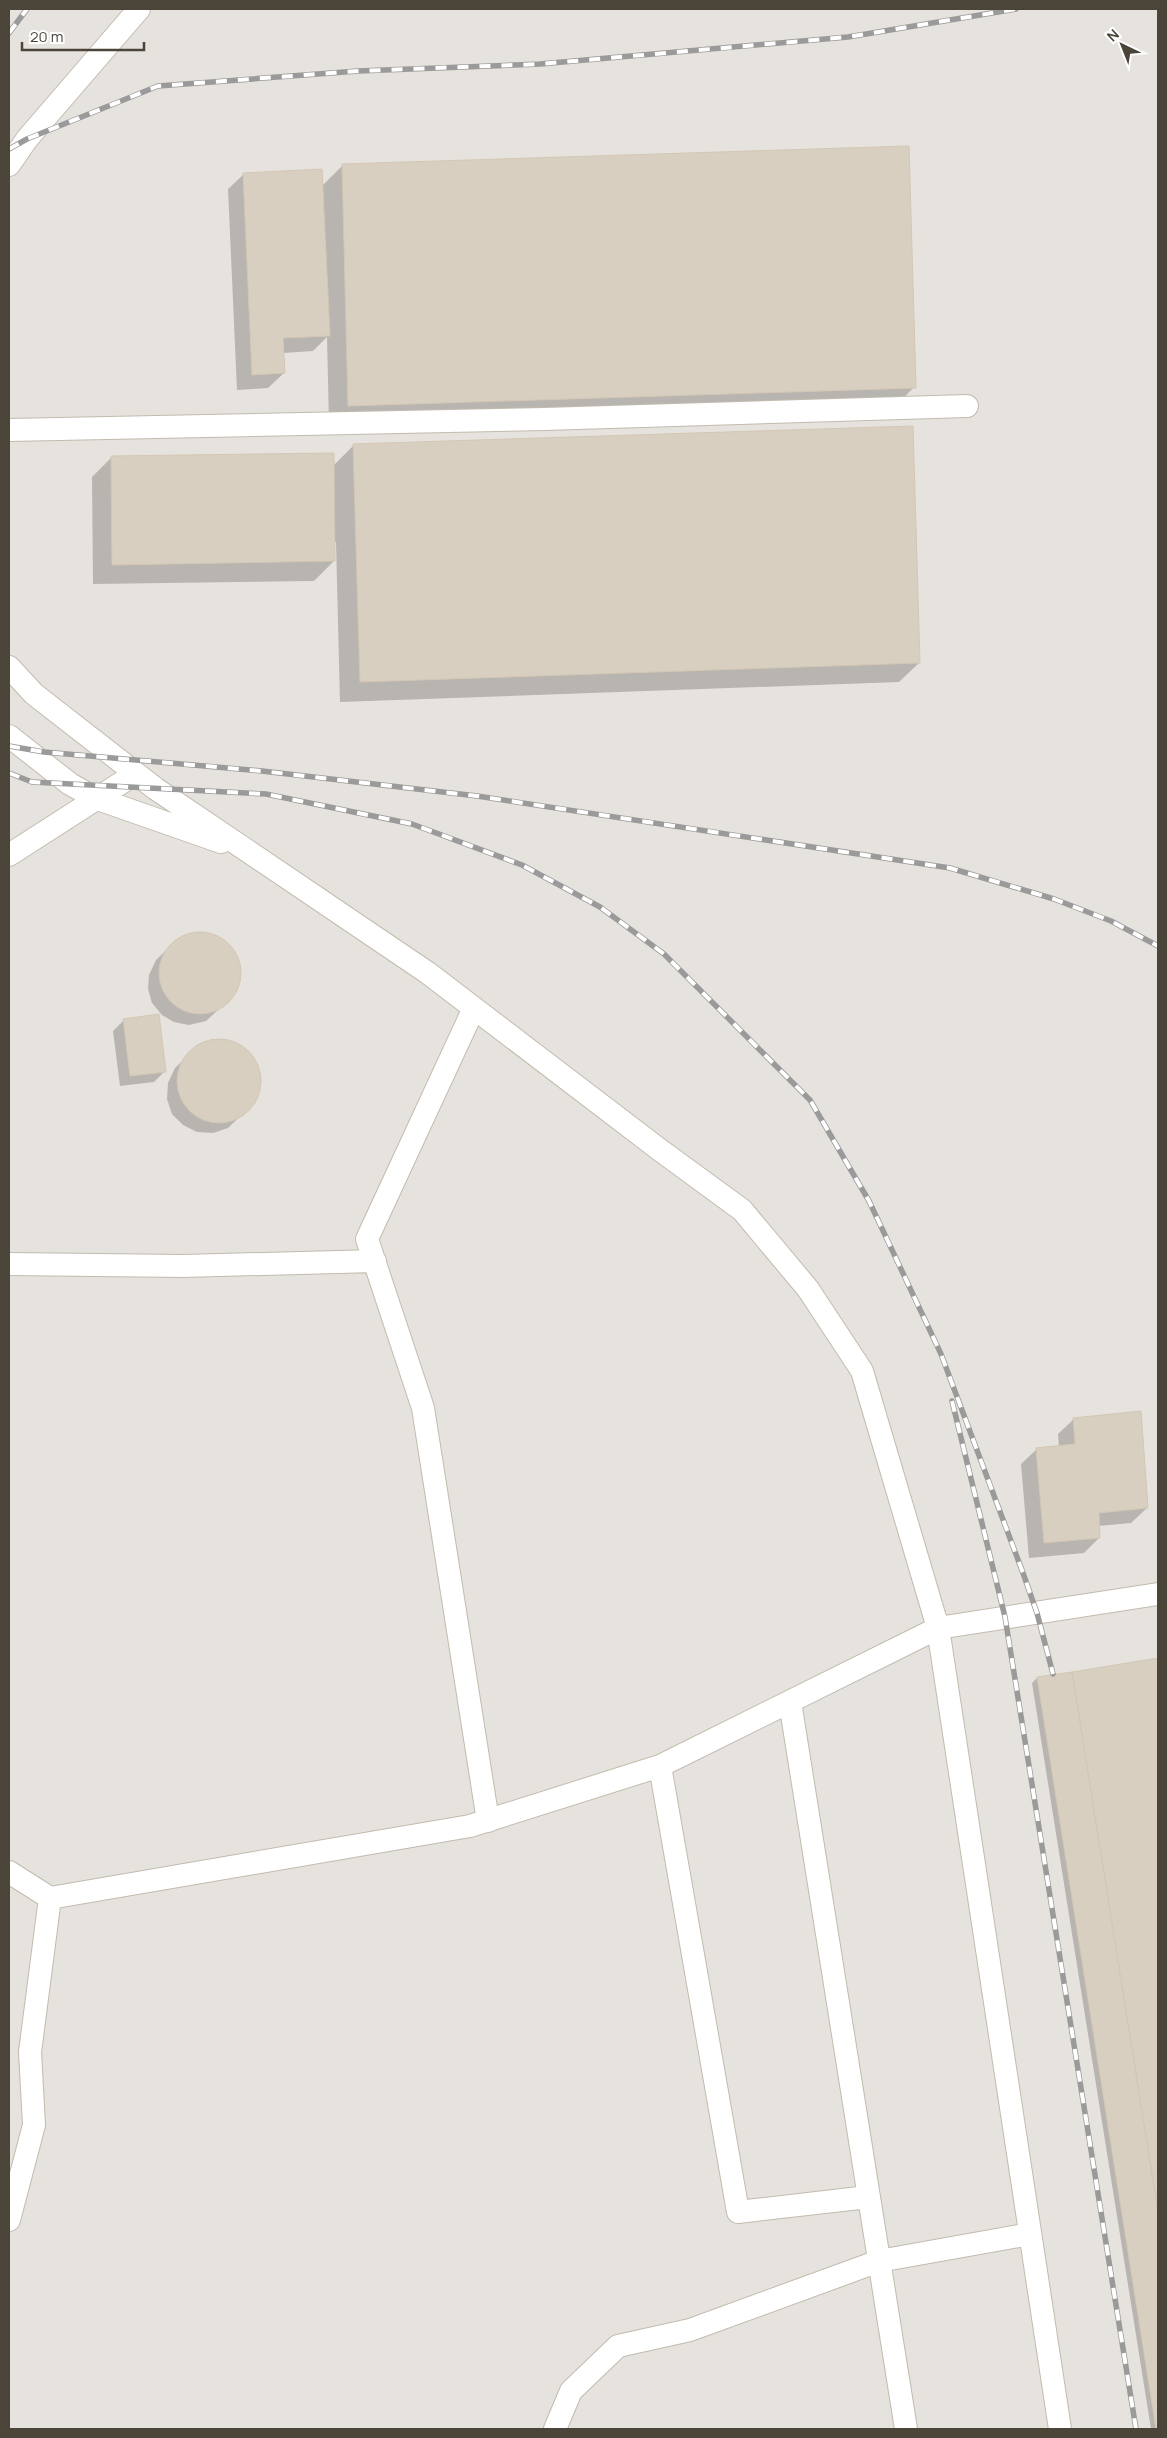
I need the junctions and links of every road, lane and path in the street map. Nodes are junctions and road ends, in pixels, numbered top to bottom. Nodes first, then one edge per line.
1 (139, 9) edge
2 (79, 80) junction
3 (9, 140) edge
4 (9, 165) edge
5 (967, 406) dead end
6 (9, 430) edge
7 (9, 667) edge
8 (9, 736) edge
9 (135, 774) junction
10 (95, 798) junction
11 (250, 853) junction
12 (9, 855) edge
13 (474, 1008) junction
14 (375, 1261) junction
15 (9, 1264) edge
16 (1158, 1594) edge
17 (938, 1628) junction
18 (790, 1702) junction
19 (660, 1766) junction
20 (488, 1821) junction
21 (9, 1872) edge
22 (50, 1898) junction
23 (868, 2197) junction
24 (9, 2220) edge
25 (1030, 2234) junction
26 (879, 2261) junction
27 (555, 2429) edge
28 (906, 2429) edge
29 (1060, 2429) edge

1 - 2 lane
2 - 3 lane
2 - 4 lane
5 - 6 lane
7 - 9 lane
8 - 10 lane
9 - 10 lane
9 - 11 lane
10 - 11 lane
10 - 12 lane
11 - 13 lane
13 - 14 lane
13 - 17 lane
14 - 15 lane
14 - 20 lane
16 - 17 lane
17 - 18 lane
17 - 25 lane
18 - 19 lane
18 - 23 lane
19 - 20 lane
19 - 23 lane
20 - 22 lane
21 - 22 lane
22 - 24 lane
23 - 26 lane
25 - 26 lane
25 - 29 lane
26 - 27 lane
26 - 28 lane

